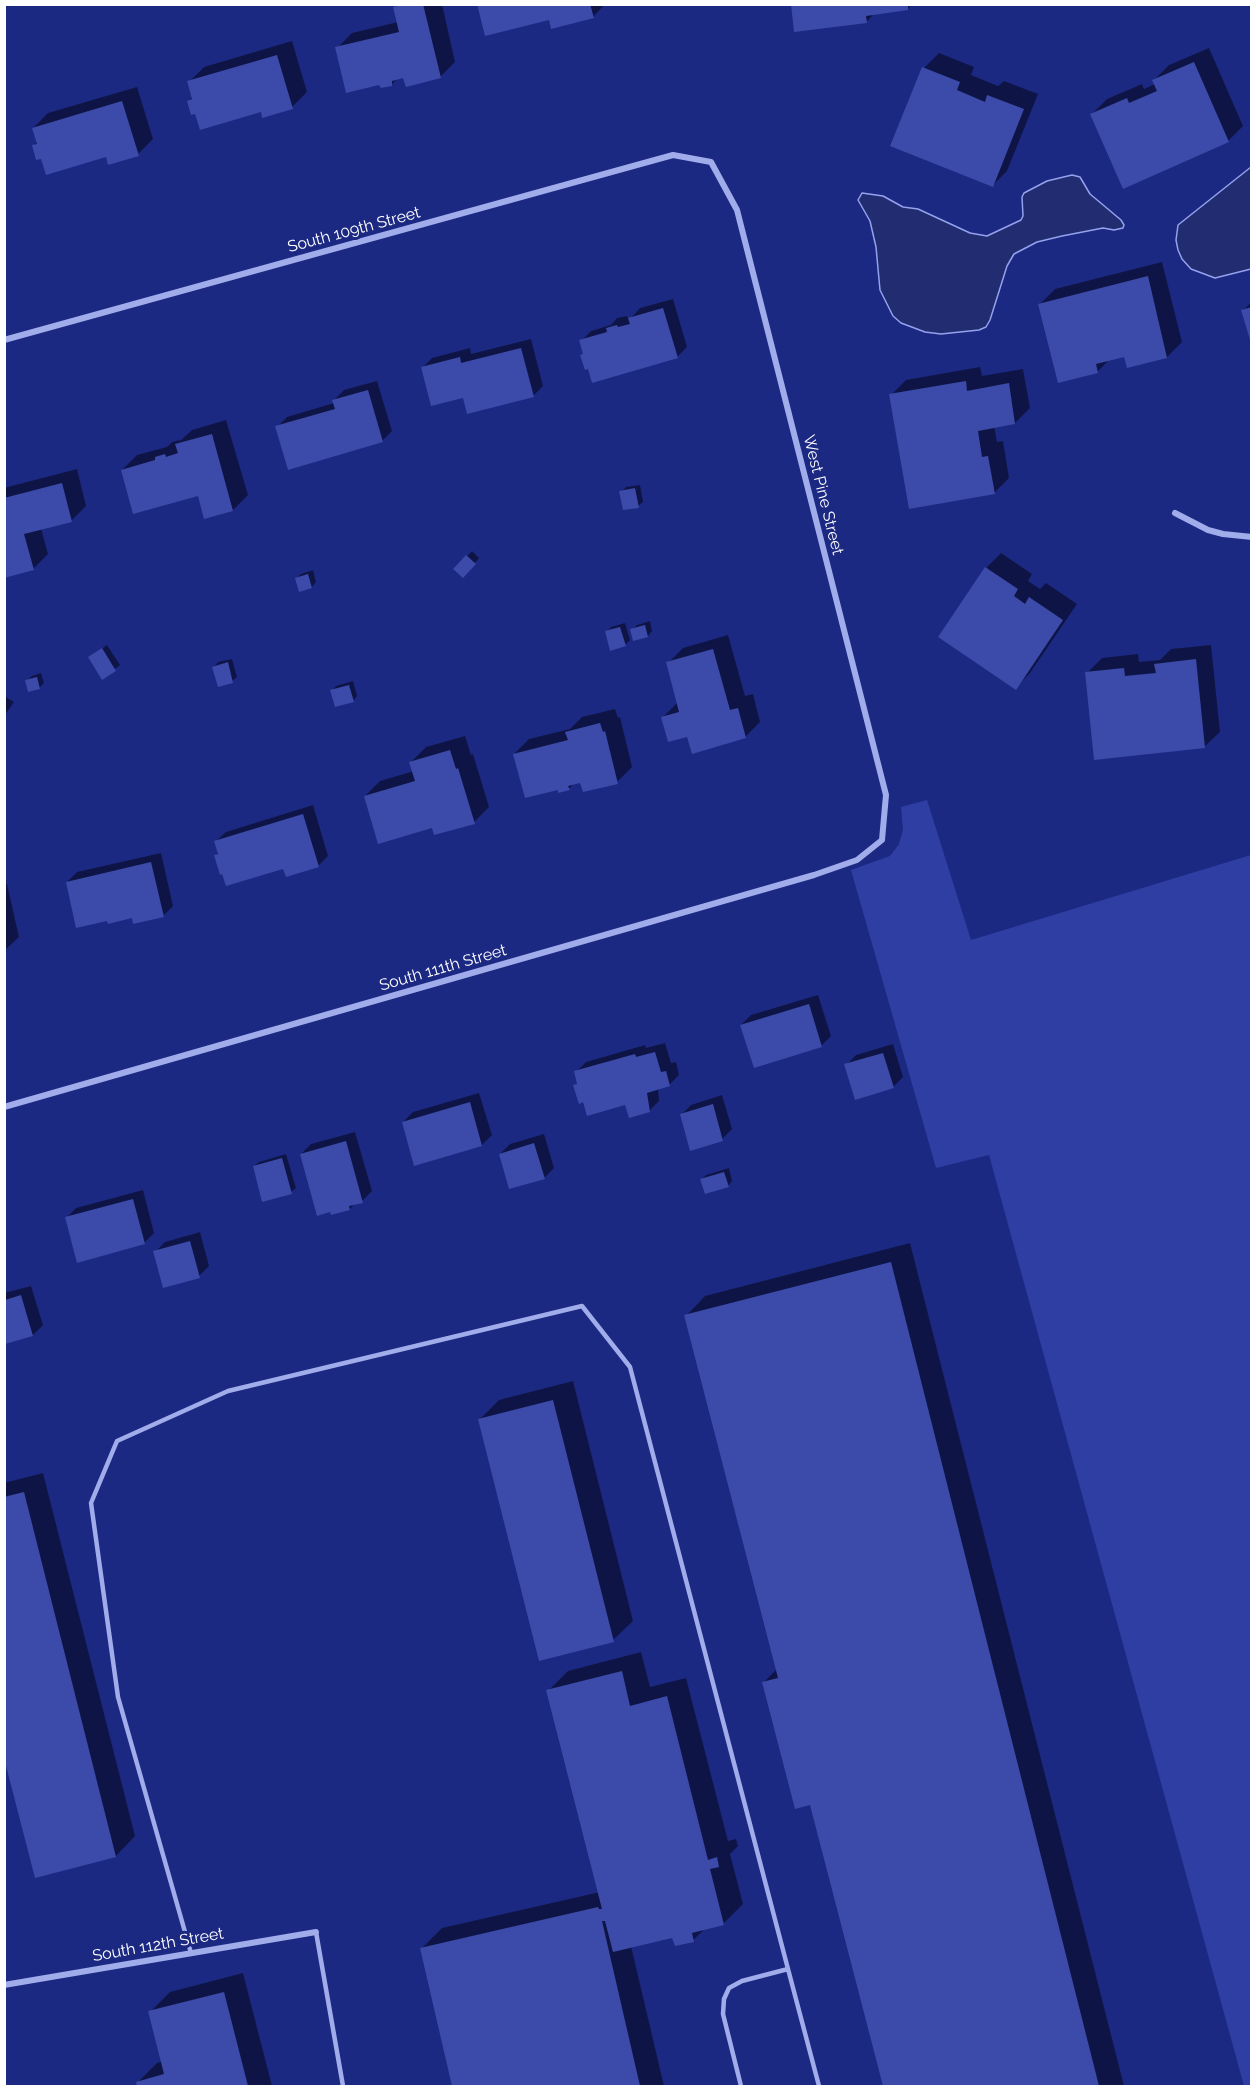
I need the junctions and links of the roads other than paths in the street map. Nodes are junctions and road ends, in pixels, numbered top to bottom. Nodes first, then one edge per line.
1 (711, 162) joint
2 (4, 340) edge
3 (1175, 513) dead end
4 (1251, 537) edge
5 (882, 840) joint
6 (4, 1107) edge
7 (316, 1932) joint
8 (191, 1953) junction
9 (788, 1969) junction
10 (4, 1985) edge
11 (344, 2086) edge
12 (741, 2086) edge
13 (819, 2086) edge

1 - 2 street, South 109th Street
1 - 5 street, West Pine Street
3 - 4 street
5 - 6 street, South 111th Street
7 - 8 street, South 112th Street
7 - 11 lane
8 - 9 lane
8 - 10 street, South 112th Street
9 - 12 lane
9 - 13 lane

